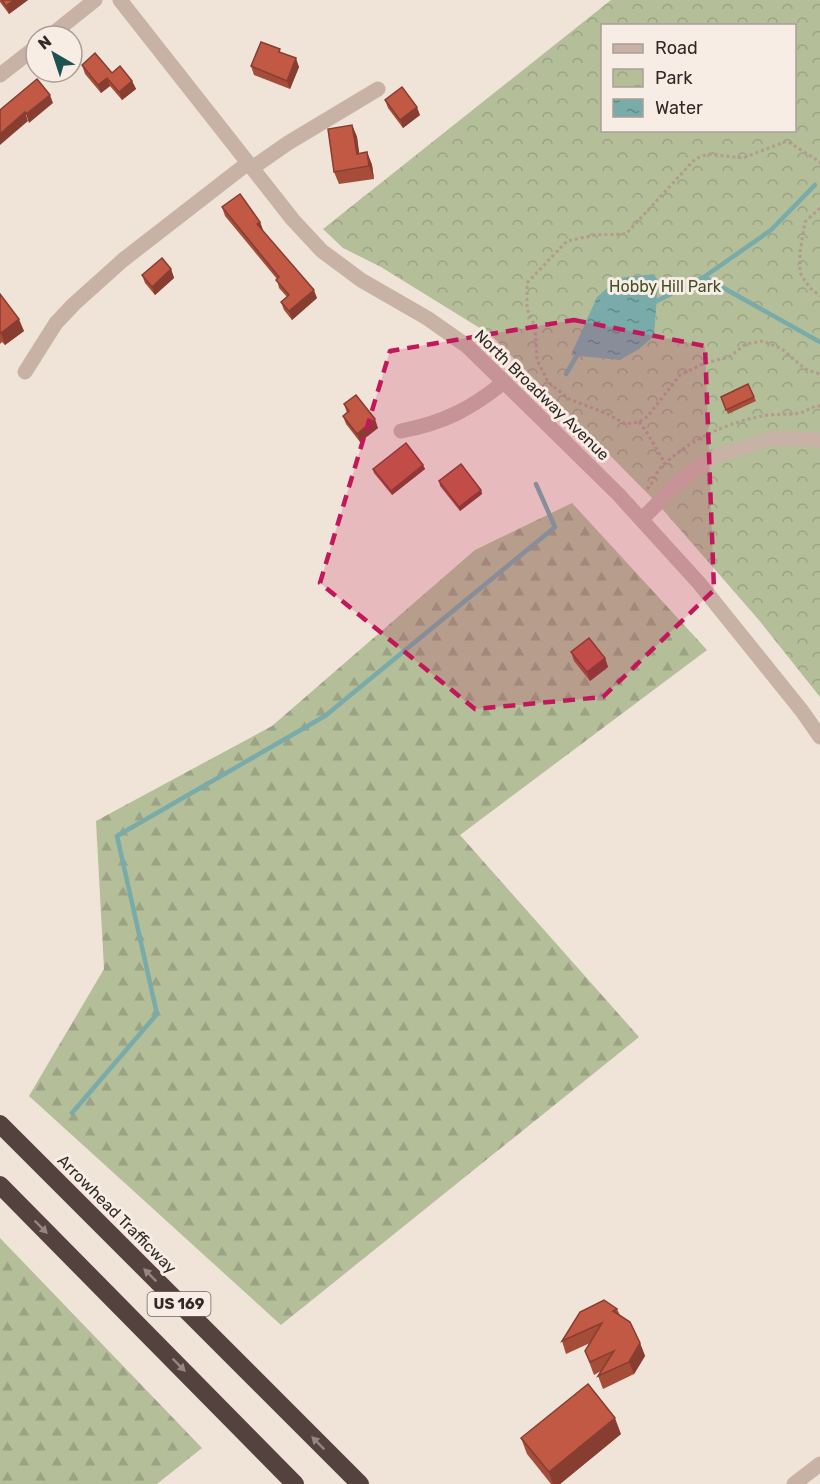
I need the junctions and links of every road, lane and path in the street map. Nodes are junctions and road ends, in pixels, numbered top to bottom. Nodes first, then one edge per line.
1 (95, 0) edge
2 (120, 0) edge
3 (65, 24) edge
4 (24, 56) edge
5 (0, 75) edge
6 (378, 89) dead end
7 (820, 164) edge
8 (250, 165) junction
9 (820, 208) edge
10 (820, 296) edge
11 (25, 372) dead end
12 (820, 374) edge
13 (504, 382) junction
14 (820, 406) edge
15 (639, 422) junction
16 (401, 431) dead end
17 (820, 440) edge
18 (665, 463) junction
19 (647, 489) dead end
20 (642, 519) junction
21 (820, 737) edge
22 (0, 1124) edge
23 (0, 1185) edge
24 (820, 1464) edge
25 (294, 1484) edge
26 (360, 1484) edge
27 (794, 1484) edge

1 - 3 street
2 - 8 street, North Broadway Avenue
4 - 5 street
6 - 8 street
7 - 15 path
8 - 11 street
8 - 13 street, North Broadway Avenue
9 - 10 path
12 - 15 path
13 - 16 street
13 - 20 street, North Broadway Avenue
14 - 18 path
15 - 18 path
17 - 20 street
18 - 19 path
20 - 21 street, North Broadway Avenue
26 -> 22 highway, Arrowhead Trafficway / US 169
23 -> 25 highway, US 169
24 - 27 street

